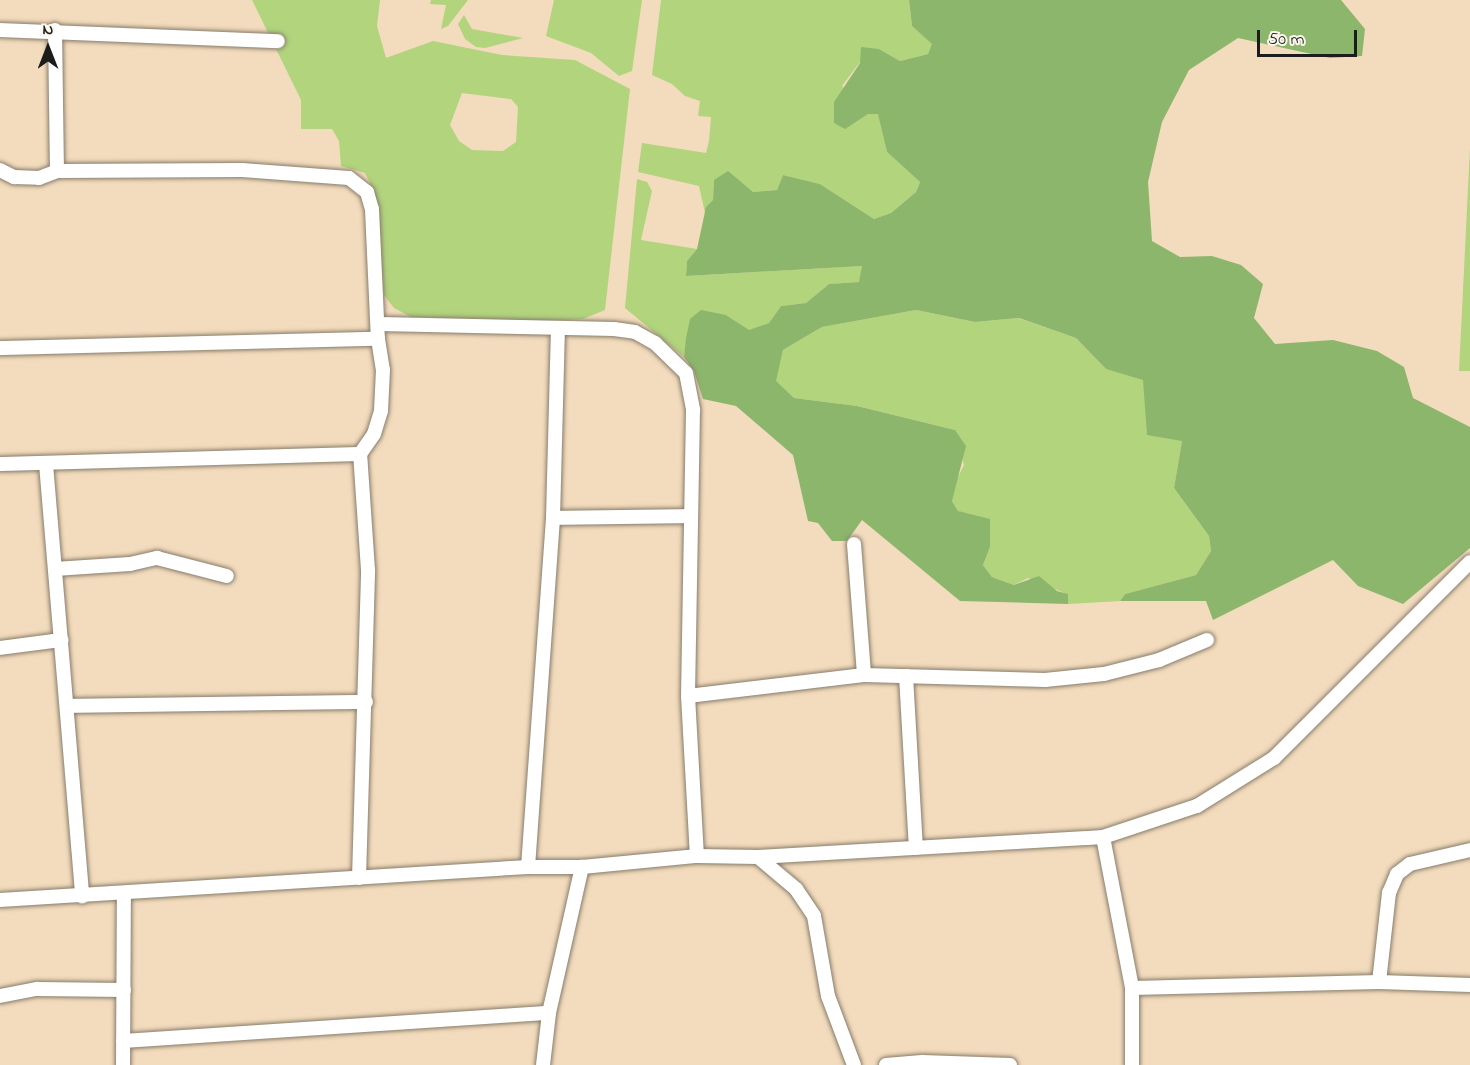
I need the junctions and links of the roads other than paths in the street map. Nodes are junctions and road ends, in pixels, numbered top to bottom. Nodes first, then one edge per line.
1 (0, 30) edge
2 (55, 30) junction
3 (278, 41) dead end
4 (0, 170) edge
5 (57, 171) junction
6 (379, 324) junction
7 (558, 330) junction
8 (378, 339) junction
9 (0, 348) edge
10 (360, 454) junction
11 (0, 464) edge
12 (46, 464) junction
13 (691, 516) junction
14 (553, 519) junction
15 (854, 544) dead end
16 (1470, 562) edge
17 (55, 569) junction
18 (227, 576) dead end
19 (61, 640) junction
20 (1207, 640) dead end
21 (0, 648) edge
22 (864, 675) junction
23 (906, 676) junction
24 (688, 696) junction
25 (366, 702) junction
26 (67, 706) junction
27 (1102, 837) junction
28 (916, 848) junction
29 (1470, 850) edge
30 (697, 856) junction
31 (758, 857) junction
32 (528, 867) junction
33 (582, 867) junction
34 (359, 878) junction
35 (124, 894) junction
36 (82, 897) junction
37 (0, 900) edge
38 (1379, 982) junction
39 (1470, 985) edge
40 (1132, 988) junction
41 (124, 990) junction
42 (0, 996) edge
43 (549, 1013) junction
44 (123, 1041) junction
45 (123, 1065) edge
46 (543, 1065) edge
47 (854, 1065) edge
48 (886, 1065) edge
49 (1010, 1065) edge
50 (1132, 1065) edge

1 - 2 street
2 - 3 street
2 - 5 street
4 - 5 street
5 - 6 street
6 - 7 street
6 - 8 street
7 - 13 street
7 - 14 street
8 - 9 street
8 - 10 street
10 - 12 street
10 - 25 street
11 - 12 street
12 - 17 street
13 - 14 street
13 - 24 street
14 - 32 street
15 - 22 street
16 - 27 street
17 - 18 street
17 - 19 street
19 - 21 street
19 - 26 street
20 - 23 street
22 - 23 street
22 - 24 street
23 - 28 street
24 - 30 street
25 - 26 street
25 - 34 street
26 - 36 street
27 - 28 street
27 - 40 street
28 - 31 street
29 - 38 street
30 - 31 street
30 - 33 street
31 - 47 street
32 - 33 street
32 - 34 street
33 - 43 street
34 - 35 street
35 - 36 street
35 - 41 street
36 - 37 street
38 - 39 street
38 - 40 street
40 - 50 street
41 - 42 street
41 - 44 street
43 - 44 street
43 - 46 street
44 - 45 street
48 - 49 street

